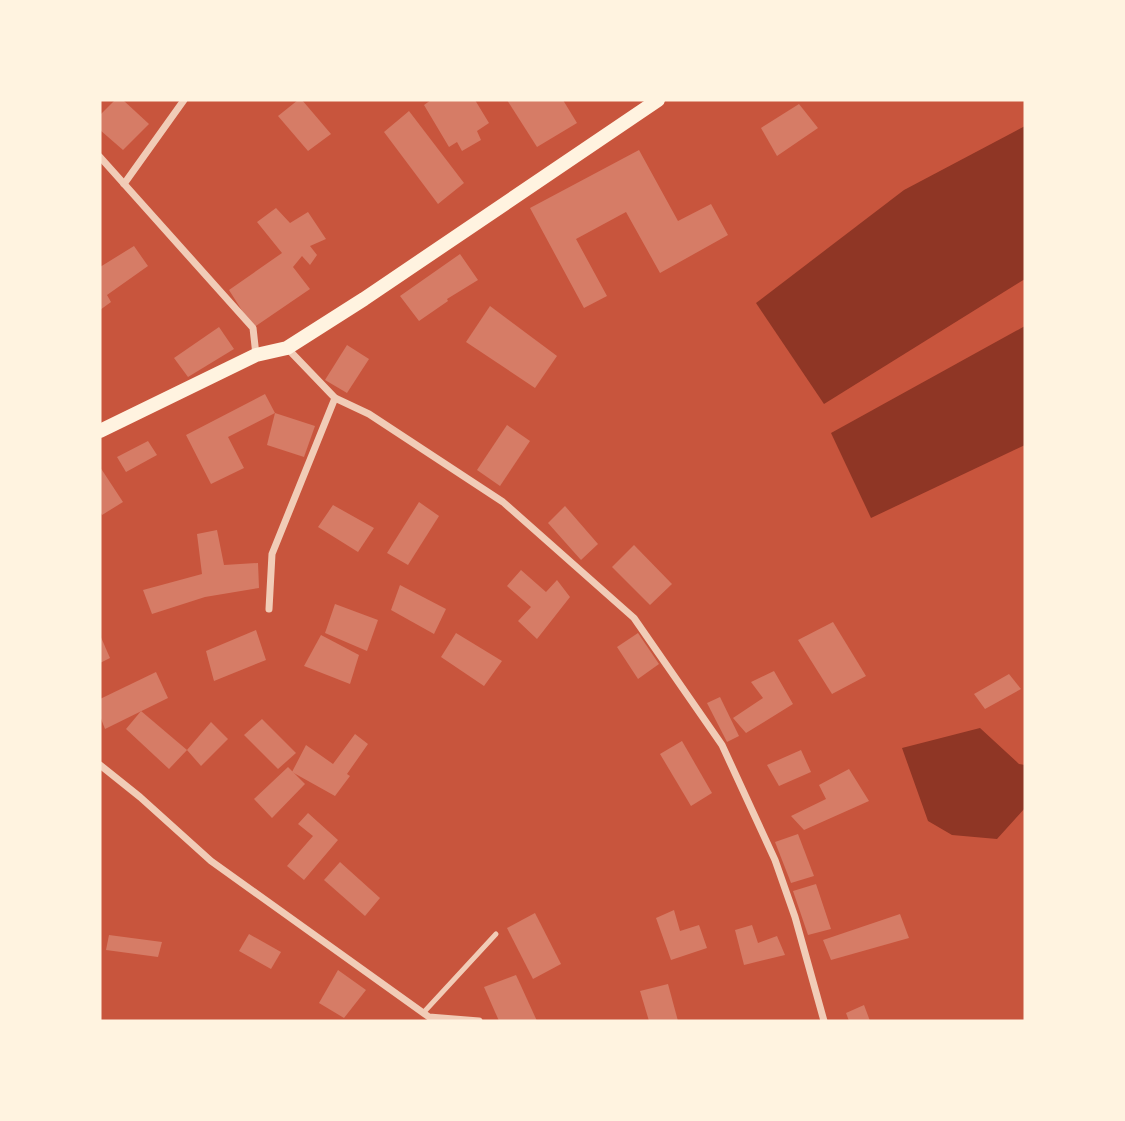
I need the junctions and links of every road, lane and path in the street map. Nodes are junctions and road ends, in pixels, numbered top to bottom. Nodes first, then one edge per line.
1 (184, 100) edge
2 (658, 100) edge
3 (100, 157) edge
4 (124, 184) junction
5 (287, 348) junction
6 (256, 355) junction
7 (335, 398) junction
8 (100, 431) edge
9 (269, 609) dead end
10 (100, 765) edge
11 (496, 934) dead end
12 (424, 1013) junction
13 (479, 1021) edge
14 (824, 1021) edge

1 - 4 street
2 - 5 main road
3 - 4 street
4 - 6 street
5 - 6 main road
5 - 7 street
6 - 8 main road
7 - 9 street
7 - 14 street
10 - 12 street
11 - 12 lane
12 - 13 street

